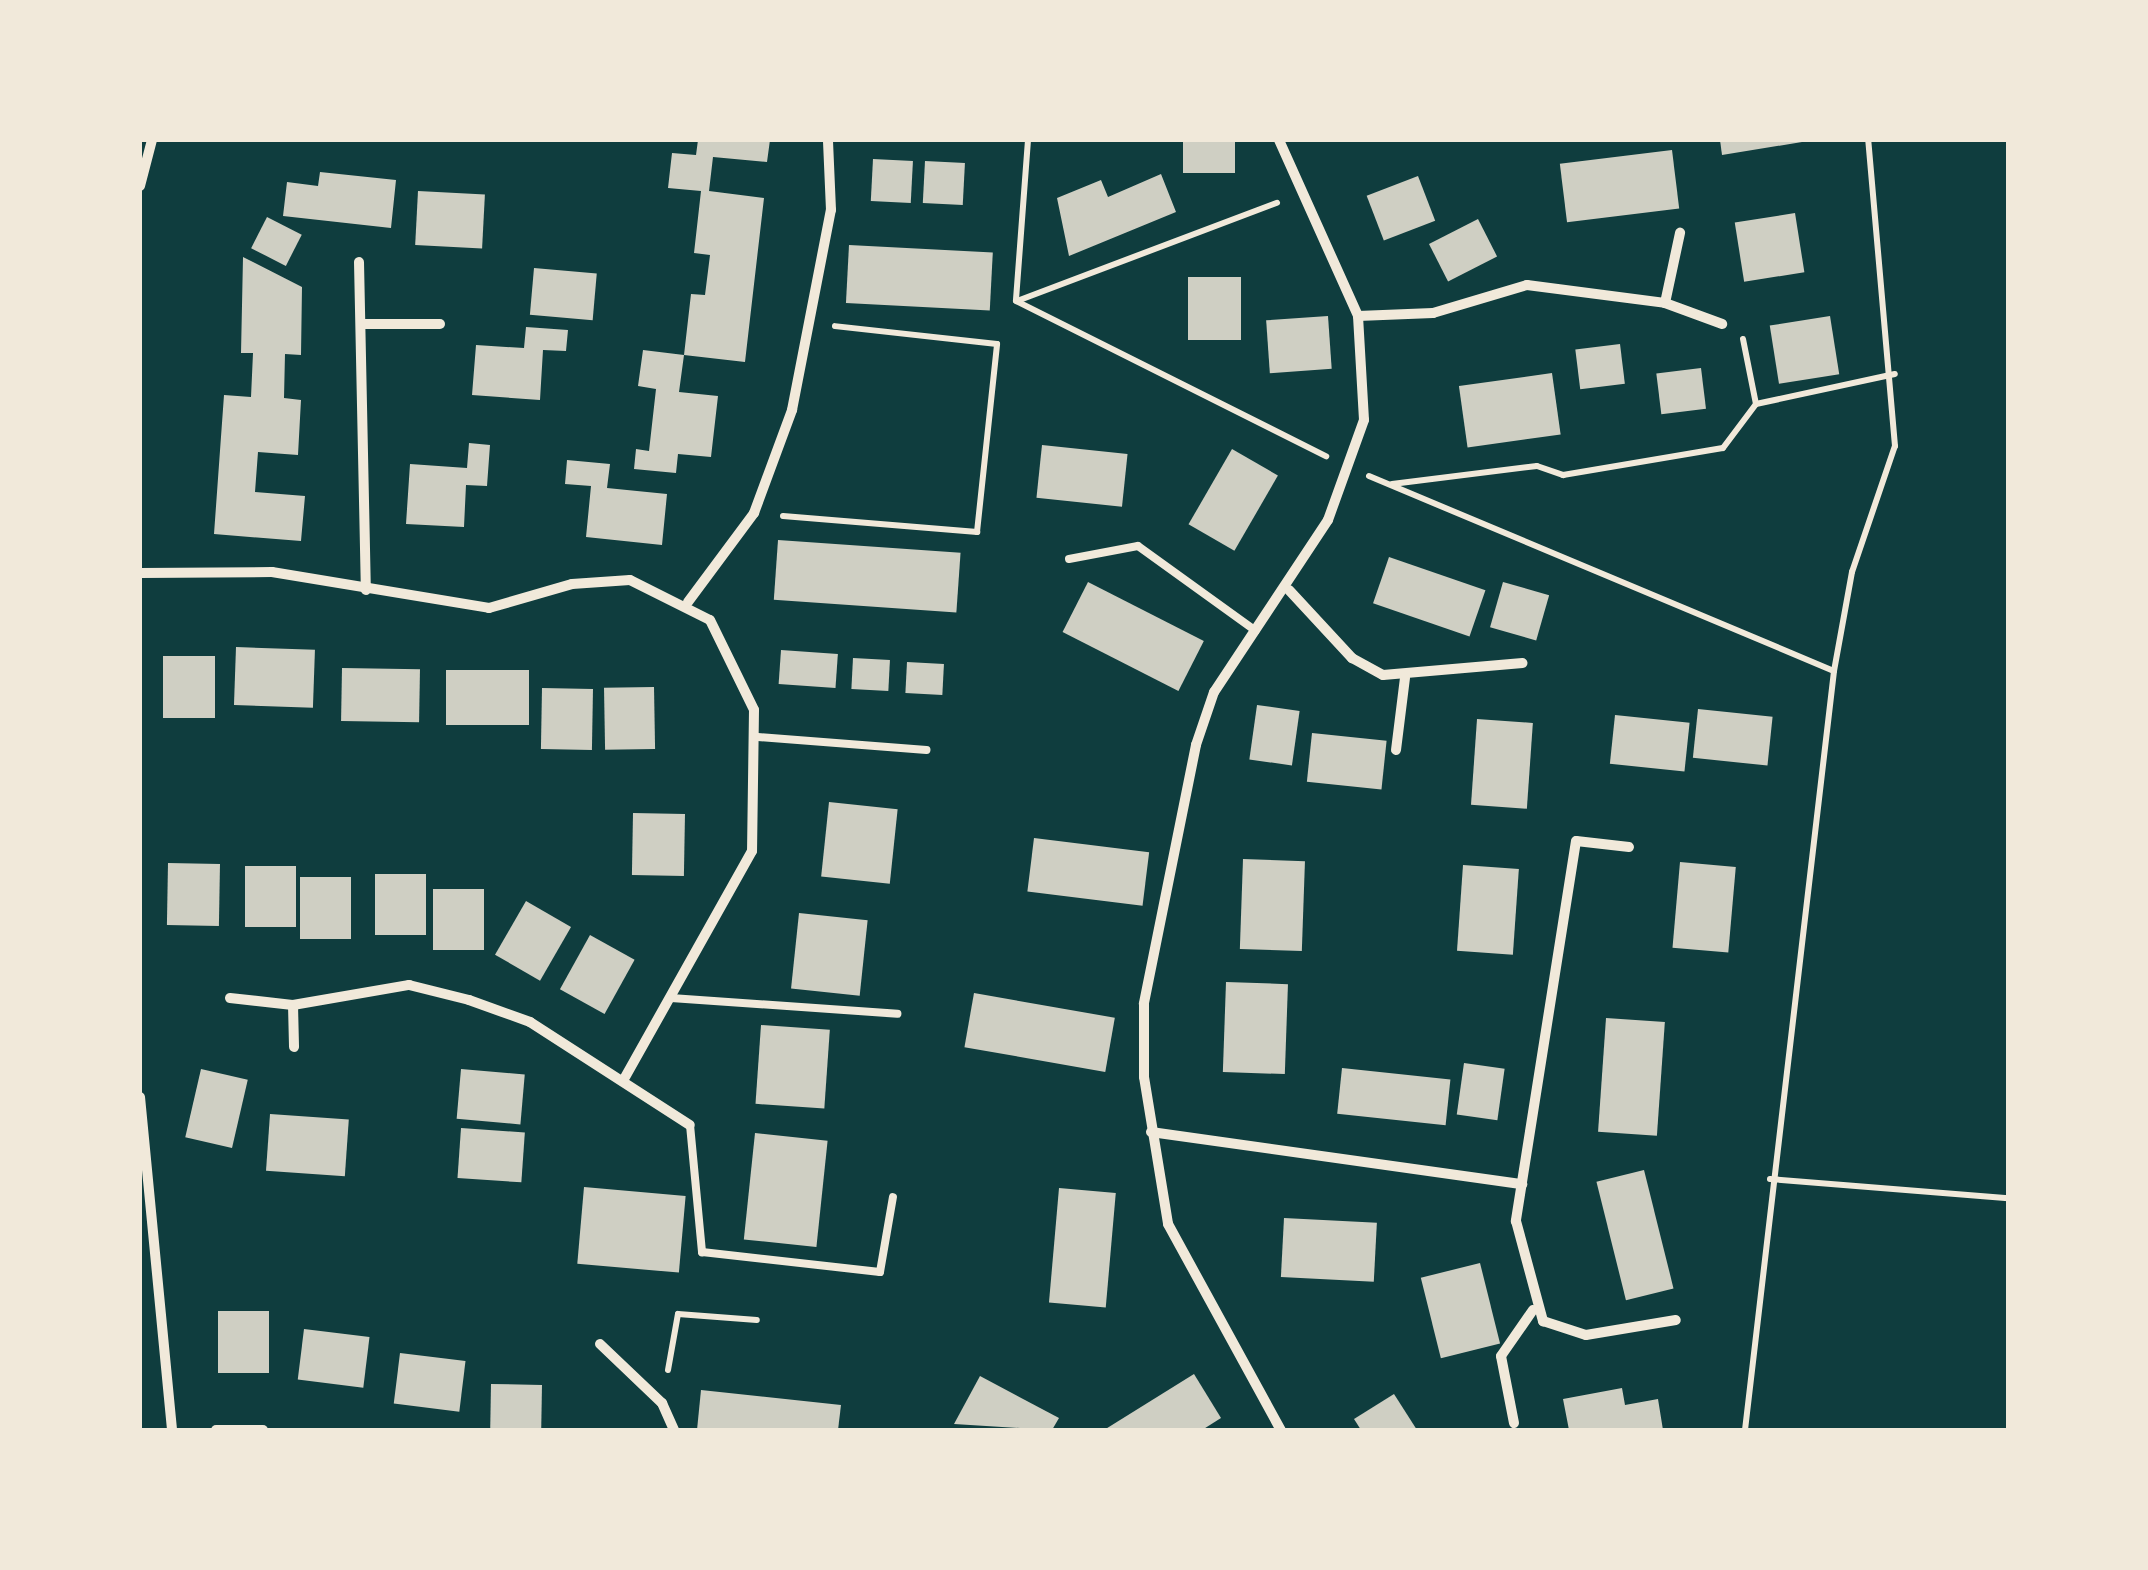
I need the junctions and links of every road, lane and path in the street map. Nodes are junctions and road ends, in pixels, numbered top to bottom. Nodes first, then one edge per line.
1 (152, 140) edge
2 (828, 140) edge
3 (1028, 140) edge
4 (1279, 140) edge
5 (1868, 140) edge
6 (140, 186) edge
7 (1299, 195) junction
8 (1680, 233) dead end
9 (359, 262) dead end
10 (1016, 301) junction
11 (1665, 303) junction
12 (1358, 316) junction
13 (361, 324) junction
14 (440, 324) dead end
15 (814, 324) junction
16 (1722, 324) joint
17 (1895, 374) junction
18 (1756, 404) junction
19 (1350, 468) junction
20 (1390, 484) junction
21 (754, 514) junction
22 (1069, 559) dead end
23 (140, 573) edge
24 (366, 590) junction
25 (1288, 590) junction
26 (688, 602) junction
27 (1256, 631) junction
28 (1522, 663) dead end
29 (1834, 671) junction
30 (1405, 678) junction
31 (758, 737) junction
32 (927, 750) dead end
33 (1396, 750) dead end
34 (1629, 847) dead end
35 (230, 998) dead end
36 (671, 998) junction
37 (293, 1005) junction
38 (897, 1014) dead end
39 (294, 1047) dead end
40 (625, 1077) junction
41 (140, 1097) edge
42 (690, 1125) joint
43 (1151, 1132) junction
44 (1770, 1179) junction
45 (1522, 1184) junction
46 (892, 1197) dead end
47 (2008, 1198) edge
48 (1533, 1310) junction
49 (757, 1320) dead end
50 (1676, 1320) dead end
51 (600, 1344) dead end
52 (648, 1387) junction
53 (1514, 1423) dead end
54 (172, 1430) edge
55 (216, 1430) edge
56 (263, 1430) edge
57 (674, 1430) edge
58 (1281, 1430) edge
59 (1744, 1430) edge

1 - 6 street
2 - 15 street
3 - 10 path
4 - 7 street
5 - 17 path
7 - 10 path
7 - 12 street
8 - 11 street
9 - 13 street
10 - 19 path
11 - 12 street
11 - 16 street
12 - 19 street
13 - 14 street
13 - 24 street
15 - 21 street
15 - 21 path
16 - 18 path
17 - 18 path
17 - 29 path
18 - 20 path
19 - 20 path
19 - 25 street
20 - 29 path
21 - 26 street
22 - 27 lane
23 - 24 street
24 - 26 street
25 - 27 street
25 - 30 street
26 - 31 street
27 - 43 street
28 - 30 street
29 - 44 path
30 - 33 street
31 - 32 lane
31 - 36 street
34 - 45 street
35 - 37 street
36 - 38 lane
36 - 40 street
37 - 39 street
37 - 40 street
40 - 42 street
41 - 54 street
42 - 46 lane
43 - 45 street
43 - 58 street
44 - 47 path
44 - 59 path
45 - 48 street
48 - 50 street
48 - 53 street
49 - 52 path
51 - 52 street
52 - 57 street
55 - 56 street

